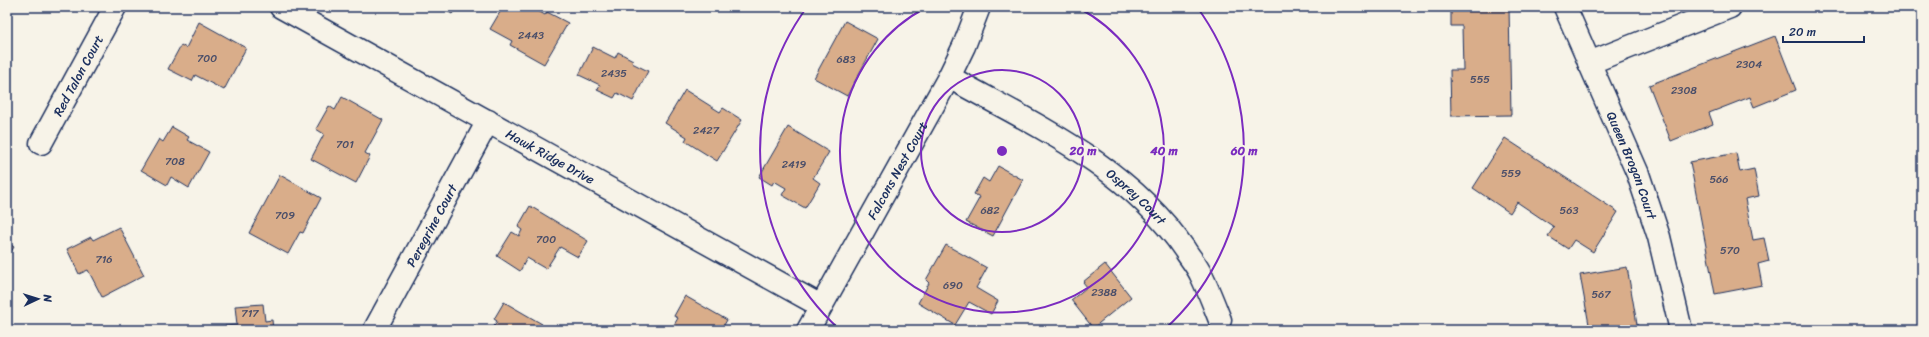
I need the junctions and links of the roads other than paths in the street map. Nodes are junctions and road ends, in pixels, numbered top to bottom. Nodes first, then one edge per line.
1 (115, 7) edge
2 (281, 7) edge
3 (979, 7) edge
4 (1565, 7) edge
5 (1730, 7) edge
6 (1589, 62) junction
7 (949, 77) junction
8 (488, 122) junction
9 (41, 143) dead end
10 (821, 306) junction
11 (1220, 320) dead end
12 (375, 330) edge
13 (808, 330) edge
14 (1681, 330) edge

1 - 9 street, Red Talon Court
2 - 8 street, Hawk Ridge Drive
3 - 7 street, Falcons Nest Court
4 - 6 street, Queen Brogan Court
5 - 6 street
6 - 14 street, Queen Brogan Court
7 - 10 street, Falcons Nest Court
7 - 11 street, Osprey Court
8 - 10 street, Hawk Ridge Drive
8 - 12 street, Peregrine Court
10 - 13 street, Falcons Nest Court

